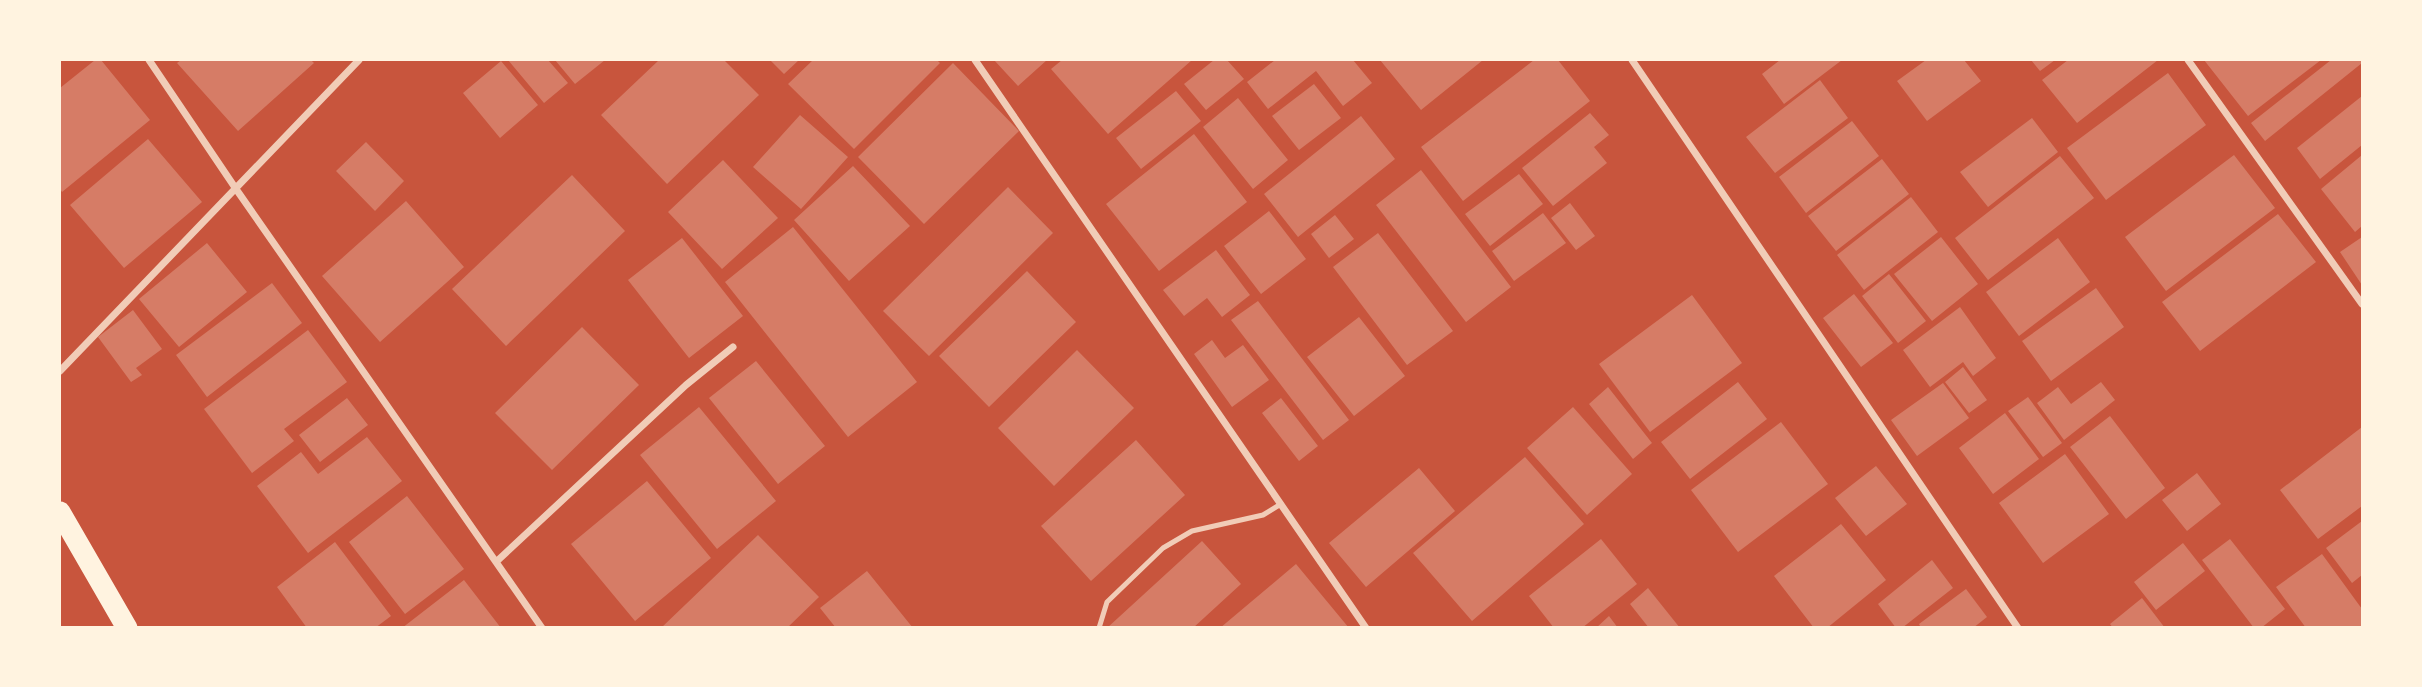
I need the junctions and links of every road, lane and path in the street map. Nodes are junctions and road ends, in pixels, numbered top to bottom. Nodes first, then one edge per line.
1 (149, 60) edge
2 (359, 60) edge
3 (975, 60) edge
4 (1632, 60) edge
5 (2188, 60) edge
6 (236, 189) junction
7 (2362, 304) edge
8 (733, 347) dead end
9 (60, 371) edge
10 (1281, 504) junction
11 (60, 512) edge
12 (496, 562) junction
13 (127, 628) edge
14 (542, 628) edge
15 (1099, 628) edge
16 (1366, 628) edge
17 (2018, 628) edge

1 - 6 street
2 - 6 street
3 - 10 street
4 - 17 street
5 - 7 street
6 - 9 street
6 - 12 street
8 - 12 street
10 - 15 lane
10 - 16 street
11 - 13 highway
12 - 14 street

